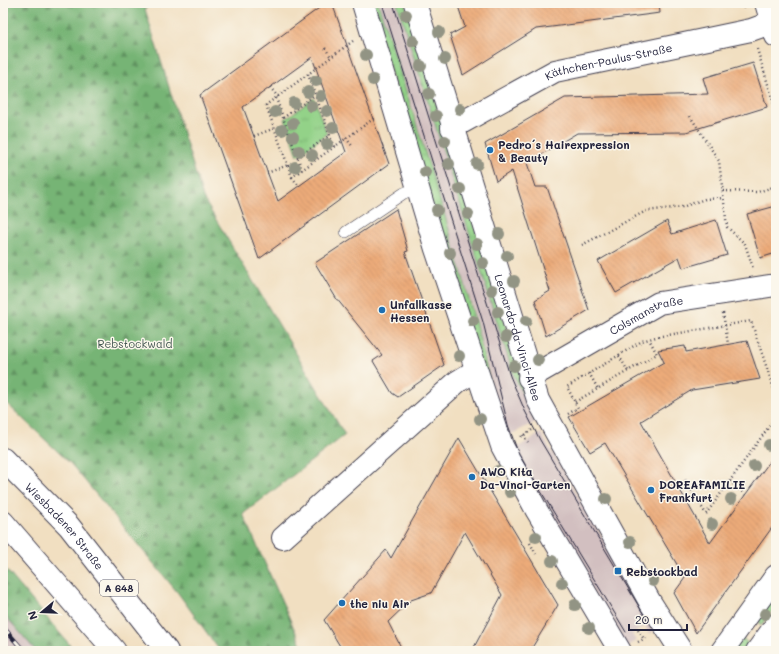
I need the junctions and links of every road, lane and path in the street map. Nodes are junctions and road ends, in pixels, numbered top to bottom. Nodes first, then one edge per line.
1 (363, 3) edge
2 (415, 3) edge
3 (742, 3) edge
4 (773, 21) edge
5 (370, 29) junction
6 (751, 30) junction
7 (325, 48) dead end
8 (331, 57) junction
9 (308, 74) junction
10 (270, 87) dead end
11 (315, 95) junction
12 (277, 98) junction
13 (392, 105) junction
14 (776, 110) edge
15 (690, 116) dead end
16 (283, 118) junction
17 (275, 128) junction
18 (452, 128) junction
19 (330, 135) junction
20 (254, 136) dead end
21 (346, 138) junction
22 (334, 147) junction
23 (353, 147) dead end
24 (297, 158) junction
25 (288, 165) junction
26 (302, 170) junction
27 (267, 173) dead end
28 (292, 177) junction
29 (299, 186) dead end
30 (776, 186) edge
31 (417, 188) junction
32 (723, 190) junction
33 (724, 198) junction
34 (346, 232) dead end
35 (582, 245) dead end
36 (754, 268) dead end
37 (776, 286) edge
38 (723, 309) dead end
39 (725, 325) junction
40 (649, 340) junction
41 (728, 344) dead end
42 (619, 356) junction
43 (476, 371) junction
44 (628, 371) junction
45 (589, 373) junction
46 (529, 378) junction
47 (776, 380) edge
48 (772, 382) junction
49 (598, 389) junction
50 (776, 395) edge
51 (575, 402) junction
52 (562, 417) dead end
53 (776, 417) edge
54 (534, 429) dead end
55 (523, 435) junction
56 (518, 438) dead end
57 (528, 442) dead end
58 (3, 459) edge
59 (685, 480) dead end
60 (730, 481) junction
61 (745, 495) dead end
62 (3, 522) edge
63 (283, 538) dead end
64 (776, 576) edge
65 (776, 625) edge
66 (638, 630) dead end
67 (644, 639) dead end
68 (678, 650) edge
69 (115, 651) edge
70 (167, 651) edge
71 (620, 651) edge
72 (722, 651) edge
73 (757, 651) edge

1 - 5 main road
2 - 18 main road, Leonardo-da-Vinci-Allee
3 - 6 path
4 - 6 main road, Käthchen-Paulus-Straße
5 - 8 path
5 - 13 main road
6 - 14 path
6 - 18 main road, Käthchen-Paulus-Straße
7 - 8 path
8 - 9 path
9 - 11 path
9 - 12 path
10 - 12 path
11 - 16 path
11 - 19 path
12 - 16 path
12 - 17 path
13 - 21 path
13 - 31 main road
15 - 32 path
16 - 24 path
17 - 20 path
17 - 25 path
18 - 46 main road, Leonardo-da-Vinci-Allee
19 - 22 path
19 - 24 path
21 - 22 path
21 - 23 path
22 - 26 path
24 - 26 path
25 - 27 path
25 - 28 path
26 - 28 path
28 - 29 path
30 - 32 path
31 - 34 lane
31 - 43 main road
32 - 33 path
33 - 35 path
33 - 36 path
37 - 46 main road, Colsmanstraße
38 - 39 path
39 - 40 path
39 - 41 path
39 - 48 path
40 - 42 path
40 - 44 path
42 - 44 path
42 - 45 path
43 - 63 main road
43 - 71 main road
44 - 49 path
45 - 49 path
45 - 51 path
46 - 68 main road, Leonardo-da-Vinci-Allee
47 - 48 path
48 - 50 path
49 - 51 path
51 - 52 path
53 - 60 path
54 - 55 path
55 - 56 path
55 - 57 path
58 - 70 main road, Wiesbadener Straße / A 648
59 - 60 path
60 - 61 path
62 - 69 main road
64 - 72 main road
65 - 73 main road
66 - 67 path

